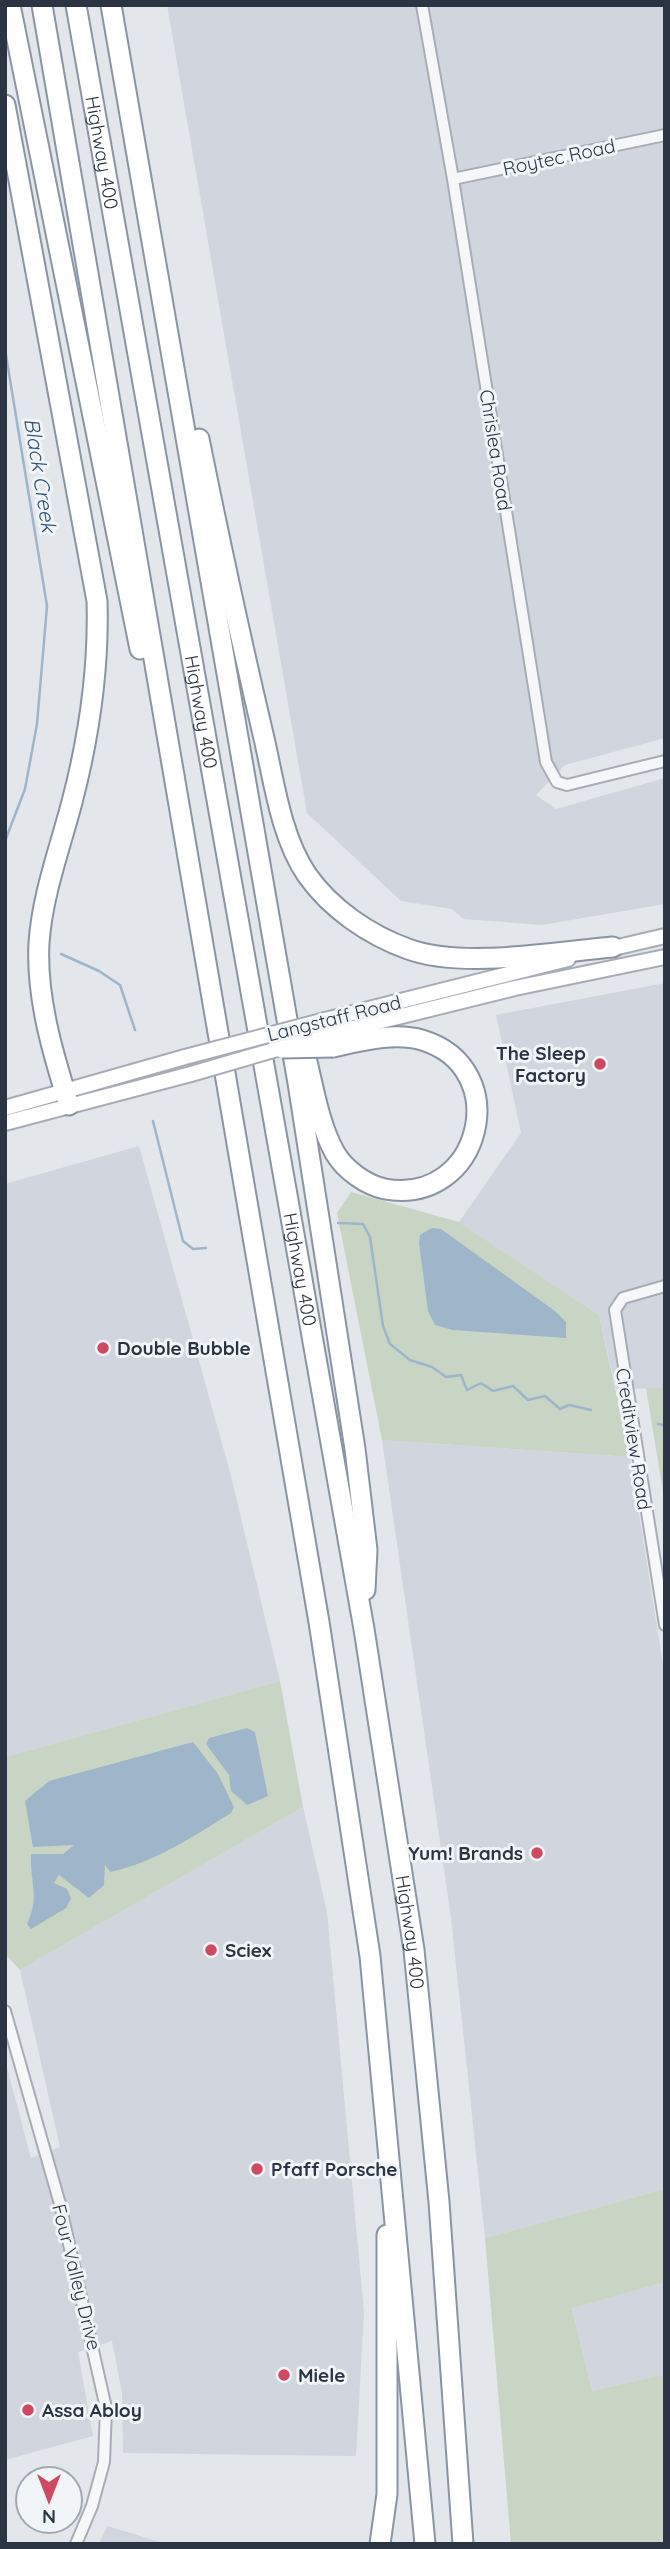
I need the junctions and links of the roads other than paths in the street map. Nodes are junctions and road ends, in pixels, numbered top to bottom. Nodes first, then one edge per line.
1 (10, 5) edge
2 (42, 5) edge
3 (76, 5) edge
4 (111, 5) edge
5 (422, 5) edge
6 (5, 105) edge
7 (665, 135) edge
8 (453, 179) junction
9 (176, 369) junction
10 (167, 741) junction
11 (665, 761) edge
12 (665, 936) edge
13 (613, 947) junction
14 (665, 957) edge
15 (287, 1015) junction
16 (329, 1034) junction
17 (282, 1048) joint
18 (67, 1098) junction
19 (5, 1108) edge
20 (5, 1123) edge
21 (665, 1286) edge
22 (665, 1625) edge
23 (364, 1629) junction
24 (5, 2011) edge
25 (393, 2196) junction
26 (76, 2544) edge
27 (380, 2544) edge
28 (425, 2544) edge
29 (463, 2544) edge

1 - 10 highway
2 - 10 highway, Highway 400
3 - 23 highway, Highway 400
4 - 9 highway
5 - 8 street, Chrislea Road
6 - 18 highway
7 - 8 street, Roytec Road
8 - 11 street, Chrislea Road
9 - 13 highway
9 - 15 highway
10 - 25 highway, Highway 400
12 - 13 main road, Langstaff Road
13 - 16 main road, Langstaff Road
14 - 16 main road, Langstaff Road
15 - 16 highway
15 - 23 highway
16 - 17 highway, bridge
16 - 18 main road, Langstaff Road, bridge
17 - 18 main road, Langstaff Road, bridge
18 - 19 main road, Langstaff Road
18 - 20 main road, Langstaff Road
21 - 22 street, Creditview Road
23 - 29 highway, Highway 400
24 - 26 street, Four Valley Drive
25 - 27 highway
25 - 28 highway, Highway 400

